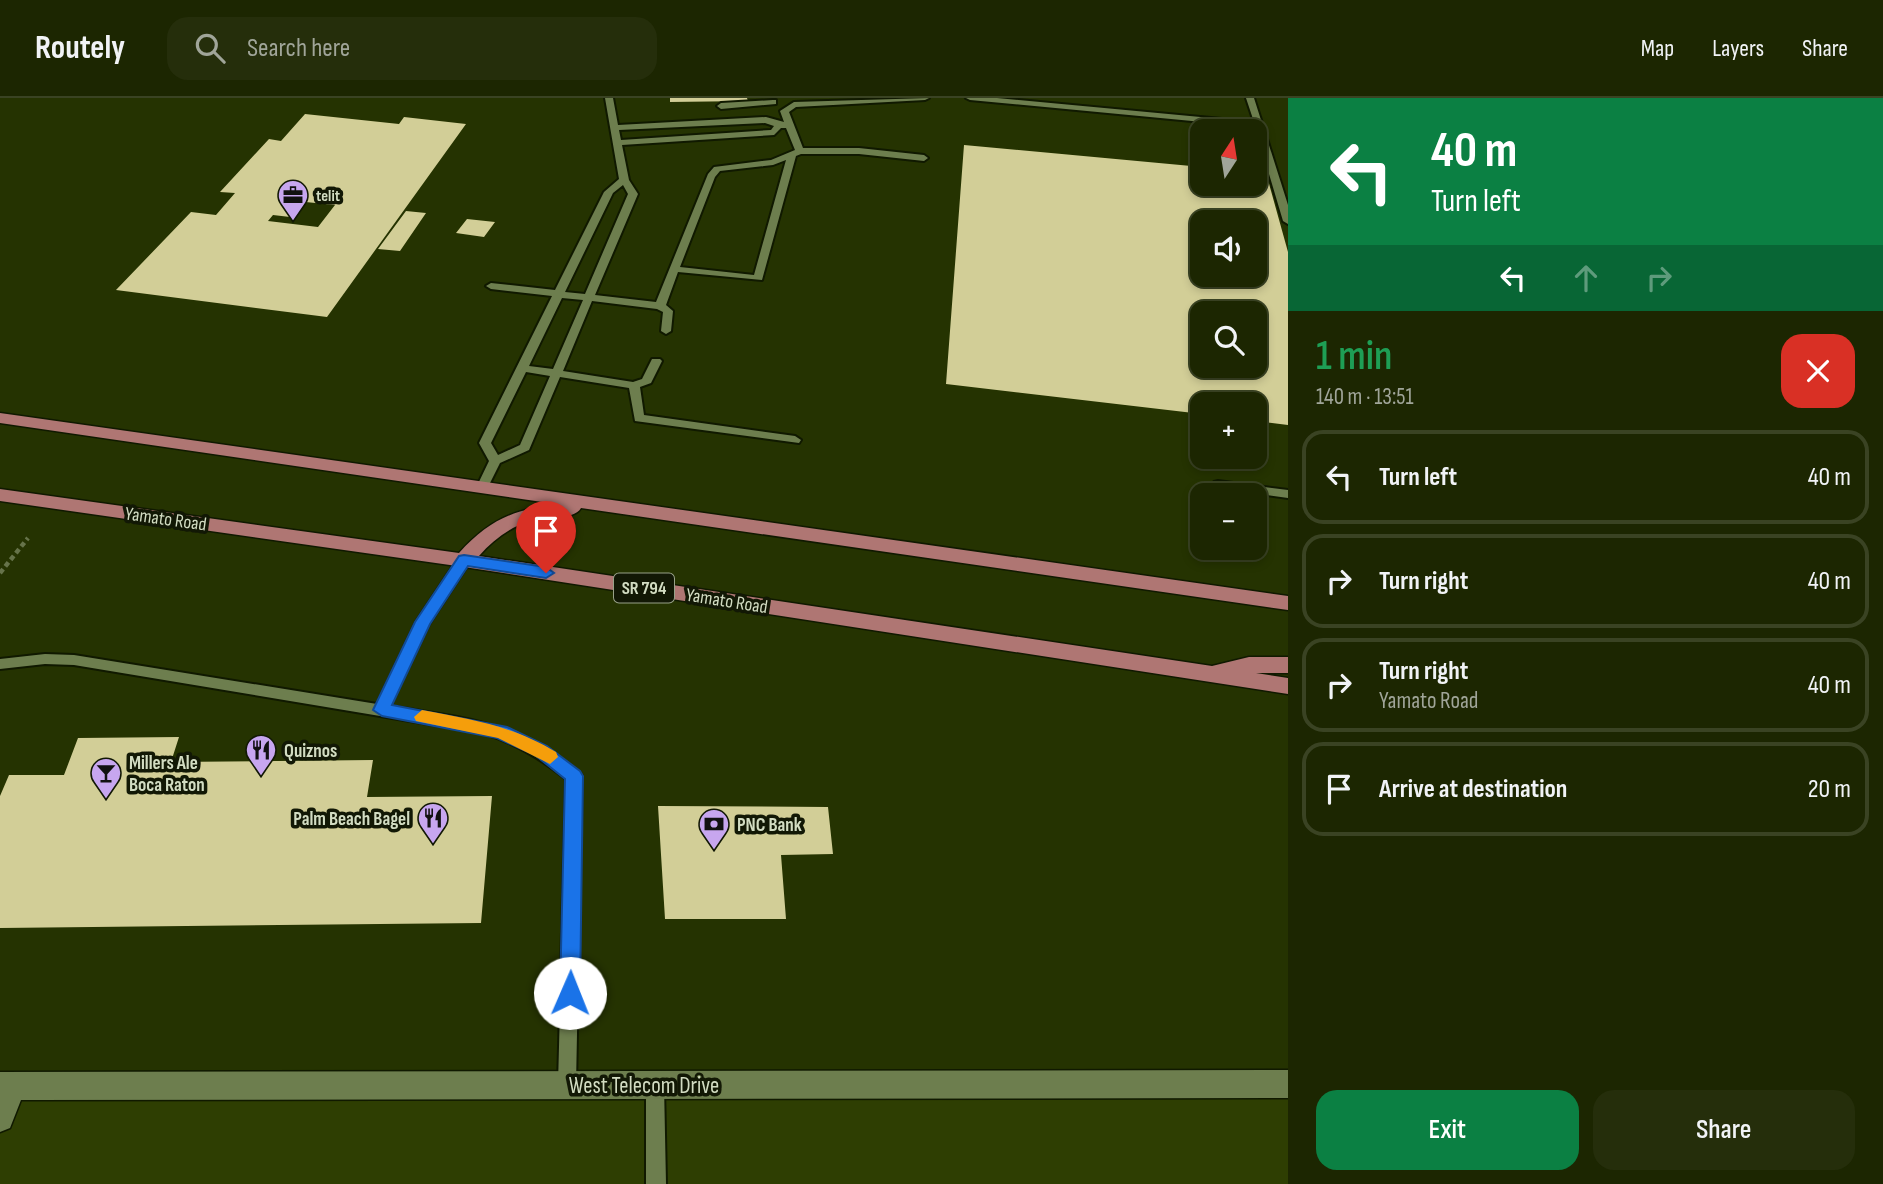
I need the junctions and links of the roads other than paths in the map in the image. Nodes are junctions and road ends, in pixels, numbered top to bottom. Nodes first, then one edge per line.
1 (608, 98) edge
2 (925, 98) edge
3 (970, 98) edge
4 (1250, 98) edge
5 (771, 100) edge
6 (721, 106) dead end
7 (784, 111) junction
8 (1195, 119) edge
9 (1257, 119) edge
10 (784, 125) junction
11 (615, 128) junction
12 (618, 143) junction
13 (1267, 151) edge
14 (796, 152) junction
15 (924, 158) dead end
16 (624, 180) junction
17 (1288, 221) edge
18 (675, 269) junction
19 (491, 286) dead end
20 (558, 294) junction
21 (589, 297) junction
22 (660, 306) junction
23 (666, 331) dead end
24 (656, 361) dead end
25 (522, 368) junction
26 (556, 372) junction
27 (634, 385) junction
28 (0, 418) edge
29 (794, 440) dead end
30 (495, 461) junction
31 (482, 488) junction
32 (1267, 491) edge
33 (1288, 494) edge
34 (0, 495) edge
35 (591, 504) junction
36 (464, 560) junction
37 (1288, 603) edge
38 (0, 664) edge
39 (1288, 665) edge
40 (1202, 673) junction
41 (1288, 686) edge
42 (382, 710) junction
43 (1288, 1084) edge
44 (567, 1085) junction
45 (655, 1085) junction
46 (6, 1086) edge
47 (0, 1118) edge
48 (656, 1184) edge

1 - 11 lane
2 - 7 lane
3 - 8 lane
4 - 9 lane
5 - 6 lane
5 - 7 lane
7 - 10 lane
10 - 11 lane
10 - 12 lane
10 - 14 lane
11 - 12 lane
12 - 16 lane
13 - 17 lane
14 - 15 lane
14 - 18 lane
14 - 18 lane
16 - 20 lane
16 - 21 lane
18 - 22 lane
19 - 20 lane
20 - 21 lane
20 - 25 lane
21 - 22 lane
21 - 26 lane
22 - 23 lane
24 - 27 lane
25 - 26 lane
25 - 30 lane
26 - 27 lane
26 - 30 lane
27 - 29 lane
28 - 31 main road
30 - 31 lane
31 - 35 main road
32 - 33 lane
34 - 36 main road, Yamato Road / SR 794
35 - 36 main road
35 - 37 main road
36 - 40 main road, Yamato Road / SR 794
36 - 42 lane
38 - 42 lane
39 - 40 main road
40 - 41 main road, Yamato Road / SR 794
42 - 44 lane
43 - 45 street, West Telecom Drive
44 - 45 street, West Telecom Drive
44 - 46 street, West Telecom Drive
45 - 48 lane
46 - 47 street

